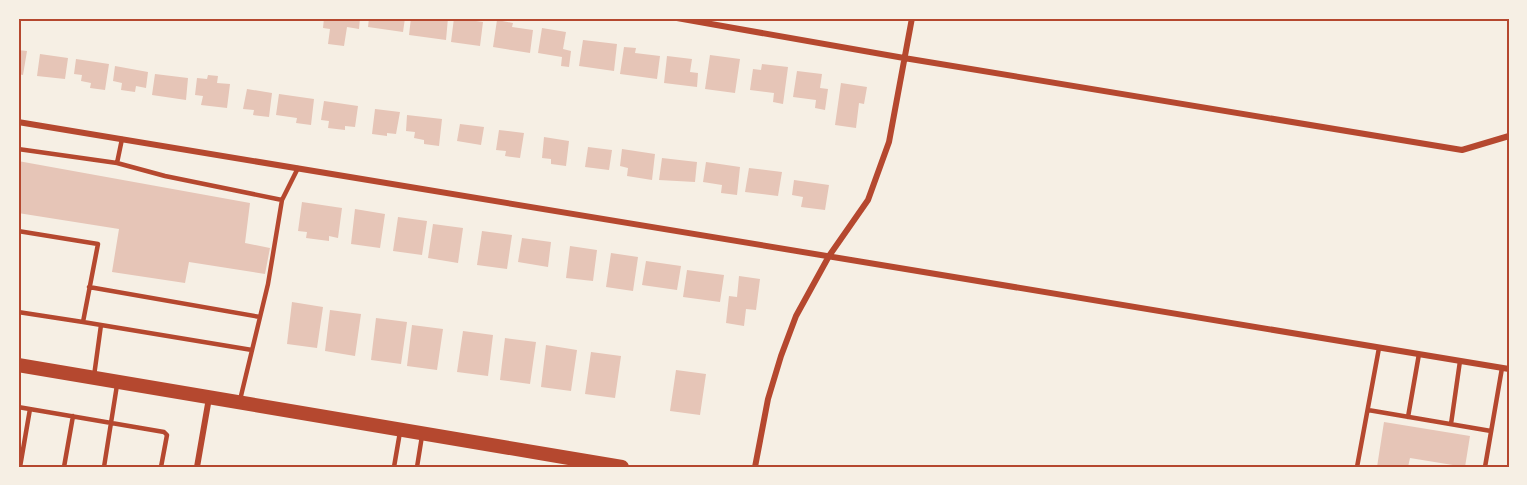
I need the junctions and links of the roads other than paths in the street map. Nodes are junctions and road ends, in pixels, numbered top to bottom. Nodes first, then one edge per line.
1 (677, 18) edge
2 (912, 18) edge
3 (904, 58) junction
4 (18, 122) edge
5 (1509, 136) edge
6 (122, 139) junction
7 (18, 149) edge
8 (117, 164) junction
9 (298, 168) junction
10 (282, 200) junction
11 (18, 231) edge
12 (829, 256) junction
13 (89, 287) junction
14 (18, 312) edge
15 (260, 317) junction
16 (83, 322) junction
17 (101, 325) junction
18 (1379, 348) junction
19 (252, 350) junction
20 (1419, 354) junction
21 (1460, 361) junction
22 (18, 365) edge
23 (1505, 369) edge
24 (93, 378) junction
25 (117, 382) junction
26 (209, 397) junction
27 (239, 402) junction
28 (18, 407) edge
29 (30, 409) junction
30 (1368, 410) junction
31 (73, 416) junction
32 (1408, 417) junction
33 (110, 423) junction
34 (1451, 424) junction
35 (400, 430) junction
36 (1491, 431) junction
37 (422, 433) junction
38 (570, 463) edge
39 (20, 467) edge
40 (64, 467) edge
41 (104, 467) edge
42 (161, 467) edge
43 (197, 467) edge
44 (394, 467) edge
45 (417, 467) edge
46 (622, 467) edge
47 (755, 467) edge
48 (1358, 467) edge
49 (1485, 467) edge

1 - 3 street
2 - 3 street
3 - 5 street
3 - 12 street
4 - 6 street
6 - 8 lane
6 - 9 street
7 - 8 lane
8 - 10 lane
9 - 10 lane
9 - 12 street
10 - 15 lane
11 - 13 lane
12 - 18 street
12 - 47 street
13 - 15 lane
13 - 16 lane
14 - 16 lane
15 - 19 lane
16 - 17 lane
17 - 19 lane
17 - 24 lane
18 - 20 street
18 - 30 lane
19 - 27 lane
20 - 21 street
20 - 32 lane
21 - 23 street
21 - 34 lane
22 - 24 main road
23 - 36 lane
24 - 25 main road
25 - 26 main road
25 - 33 lane
26 - 27 main road
26 - 43 street
27 - 35 main road
28 - 29 lane
29 - 31 lane
29 - 39 lane
30 - 32 lane
30 - 48 lane
31 - 33 lane
31 - 40 lane
32 - 34 lane
33 - 41 lane
33 - 42 lane
34 - 36 lane
35 - 37 main road
35 - 44 lane
36 - 49 lane
37 - 38 main road
37 - 45 lane
38 - 46 main road

